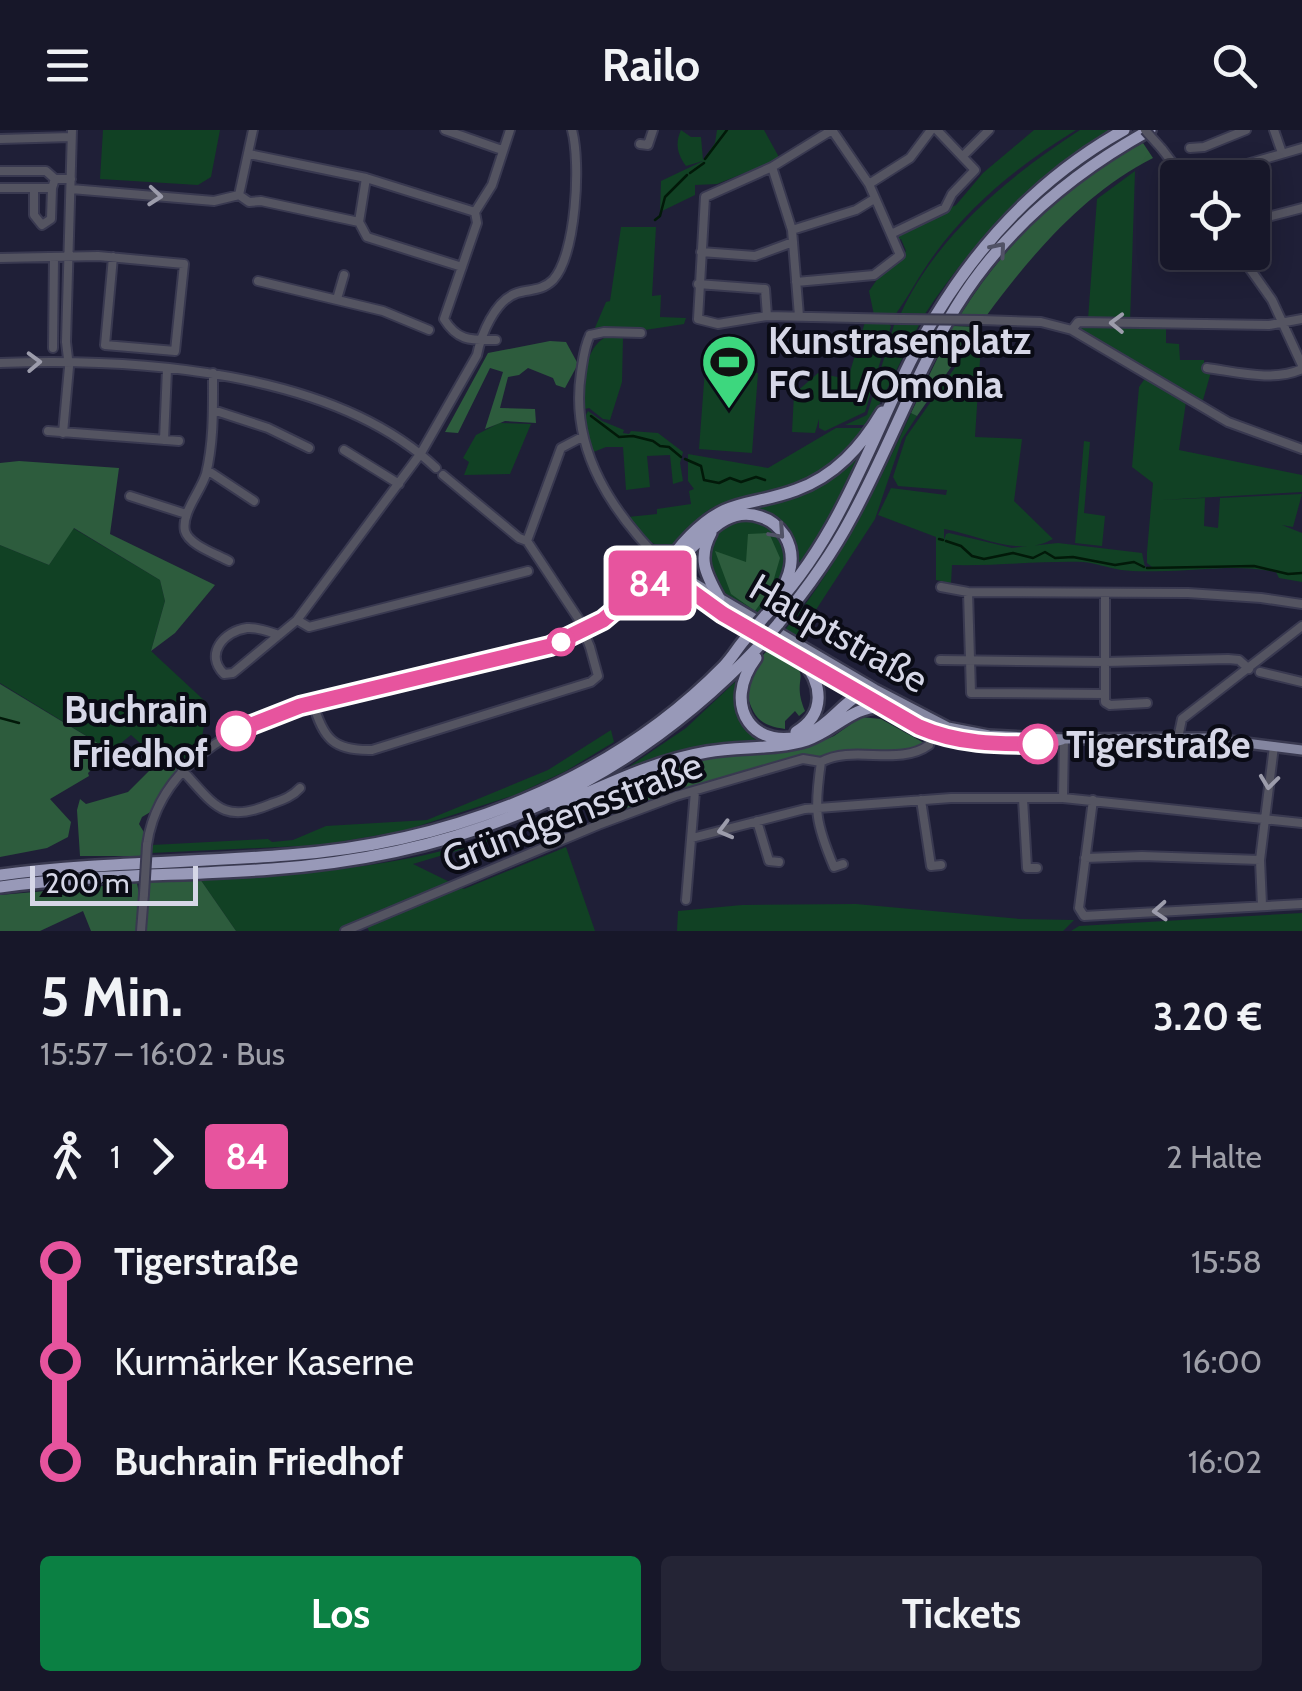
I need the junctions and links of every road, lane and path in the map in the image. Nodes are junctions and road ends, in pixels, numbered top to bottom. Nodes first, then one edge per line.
1 (253, 130) edge
2 (445, 130) edge
3 (510, 130) edge
4 (572, 130) edge
5 (652, 130) edge
6 (832, 130) edge
7 (934, 130) edge
8 (989, 130) edge
9 (1124, 130) edge
10 (1148, 130) edge
11 (1246, 130) edge
12 (1274, 130) edge
13 (72, 134) edge
14 (0, 139) edge
15 (640, 144) dead end
16 (1190, 148) dead end
17 (1302, 148) edge
18 (502, 150) junction
19 (250, 154) junction
20 (1282, 154) junction
21 (963, 156) junction
22 (1171, 160) edge
23 (1261, 160) edge
24 (772, 167) junction
25 (0, 171) edge
26 (366, 178) junction
27 (54, 183) junction
28 (71, 184) junction
29 (869, 184) junction
30 (0, 188) edge
31 (34, 188) junction
32 (239, 196) junction
33 (874, 200) junction
34 (1302, 208) edge
35 (474, 212) junction
36 (1270, 216) edge
37 (359, 222) junction
38 (792, 230) junction
39 (891, 234) junction
40 (792, 242) junction
41 (701, 252) junction
42 (70, 256) junction
43 (54, 257) junction
44 (113, 257) junction
45 (0, 258) edge
46 (462, 267) junction
47 (1250, 270) edge
48 (344, 275) dead end
49 (968, 277) junction
50 (258, 281) dead end
51 (796, 282) junction
52 (698, 284) junction
53 (337, 299) junction
54 (768, 316) junction
55 (799, 316) junction
56 (1302, 319) edge
57 (1283, 322) junction
58 (429, 330) dead end
59 (1072, 330) junction
60 (642, 332) dead end
61 (480, 340) junction
62 (496, 340) dead end
63 (53, 348) dead end
64 (144, 348) junction
65 (68, 361) junction
66 (0, 363) edge
67 (143, 365) junction
68 (1302, 367) edge
69 (1207, 368) dead end
70 (166, 369) junction
71 (212, 373) junction
72 (896, 392) junction
73 (213, 410) junction
74 (48, 431) dead end
75 (63, 434) junction
76 (582, 437) junction
77 (164, 440) junction
78 (179, 440) dead end
79 (309, 448) dead end
80 (1302, 449) edge
81 (344, 450) dead end
82 (421, 453) junction
83 (207, 470) junction
84 (399, 484) junction
85 (130, 496) dead end
86 (254, 501) dead end
87 (186, 514) junction
88 (715, 526) junction
89 (527, 540) junction
90 (652, 552) junction
91 (674, 552) junction
92 (228, 561) dead end
93 (666, 567) junction
94 (528, 571) dead end
95 (942, 587) dead end
96 (968, 592) junction
97 (1105, 592) junction
98 (719, 598) junction
99 (1302, 604) edge
100 (765, 616) junction
101 (742, 619) junction
102 (297, 620) junction
103 (1302, 626) edge
104 (279, 635) junction
105 (761, 644) junction
106 (806, 658) junction
107 (940, 660) dead end
108 (968, 660) junction
109 (1105, 662) junction
110 (1249, 669) junction
111 (1260, 672) dead end
112 (1302, 682) edge
113 (862, 688) junction
114 (1105, 698) junction
115 (314, 703) junction
116 (1147, 703) dead end
117 (883, 707) junction
118 (844, 718) junction
119 (931, 720) junction
120 (948, 727) junction
121 (934, 734) junction
122 (787, 736) junction
123 (961, 736) junction
124 (1178, 738) junction
125 (1064, 739) junction
126 (1274, 746) junction
127 (1302, 750) edge
128 (627, 752) junction
129 (821, 762) junction
130 (616, 766) junction
131 (182, 770) junction
132 (300, 788) dead end
133 (695, 791) junction
134 (1063, 798) junction
135 (1023, 799) junction
136 (921, 800) junction
137 (1092, 800) junction
138 (815, 808) junction
139 (1264, 818) junction
140 (757, 821) junction
141 (1302, 823) edge
142 (692, 838) junction
143 (1086, 858) junction
144 (1260, 860) junction
145 (779, 862) dead end
146 (843, 864) dead end
147 (1037, 868) dead end
148 (934, 869) dead end
149 (0, 875) edge
150 (0, 887) edge
151 (686, 900) dead end
152 (1262, 904) junction
153 (1302, 904) edge
154 (141, 931) edge
155 (346, 931) edge

1 - 19 street
2 - 18 street
3 - 18 street
4 - 61 street
5 - 15 street
6 - 24 street
6 - 29 street
7 - 21 street
7 - 29 street
8 - 21 street
9 - 49 highway
10 - 22 street, bridge
49 -> 10 highway
11 - 16 street
12 - 20 street
13 - 14 street
13 - 28 street
17 - 20 street
18 - 35 street
19 - 26 street
19 - 32 street
20 - 23 street
21 - 39 street
24 - 38 street
24 - 41 street
25 - 27 street
26 - 35 street
26 - 37 street
27 - 28 street
27 - 31 street
27 - 31 street
28 -> 32 street
28 - 42 street
29 - 33 street
30 - 31 street
32 - 37 street
33 - 38 street
33 - 39 street
34 - 36 street
35 - 46 street
37 - 46 street
38 - 40 street
39 - 51 street
40 - 41 street
40 - 51 street
41 - 52 street
42 - 43 street
42 - 44 street
42 - 65 street
43 - 45 street
43 - 63 street
44 - 64 street
44 - 64 street
46 - 61 street
47 - 57 street
48 - 53 street
49 - 72 highway
49 - 105 highway, bridge
50 - 53 street
51 - 55 street
52 - 54 street
52 - 54 street
53 - 58 street
54 - 55 street
55 - 59 street, bridge
56 - 57 street
57 -> 59 street
57 - 68 street
59 - 80 street
60 - 76 street, Hauptstraße
61 - 62 street
61 - 82 street
64 - 67 street
66 -> 65 street
65 - 67 street
65 - 75 street
67 - 70 street
68 - 69 street
70 - 71 street
70 - 77 street
71 - 73 street
71 - 82 street
72 - 91 highway
72 - 100 highway
73 - 79 street
73 - 83 street
74 - 75 street
75 - 77 street
76 - 89 street
76 - 90 street, Hauptstraße
77 - 78 street
81 - 84 street
82 - 84 street
82 - 89 street
83 - 86 street
83 - 87 street
84 - 102 street
85 - 87 street
87 - 92 street
88 - 93 highway
88 - 98 highway
88 -> 100 highway
89 - 115 street, bridge
90 - 91 highway
90 - 93 street, Hauptstraße
91 - 93 highway
93 - 98 main road, Hauptstraße
93 - 101 main road, Hauptstraße
93 - 115 street
94 - 102 street
95 - 96 street
96 - 97 street
96 - 108 street
97 - 99 street
97 - 109 street
98 - 101 main road, Hauptstraße
100 - 128 highway, bridge
101 - 106 main road, Hauptstraße
102 - 104 street
103 - 110 street
104 - 104 street
105 - 122 highway
105 - 128 highway
106 - 113 main road, Hauptstraße
106 - 122 highway
107 - 108 street
108 - 109 street
108 - 114 street
109 - 110 street
109 - 114 street
110 - 124 street
111 - 112 street
113 - 117 main road, Hauptstraße
113 - 118 highway
113 - 119 main road, Hauptstraße
113 - 122 highway
114 - 116 street
115 - 131 street
117 - 118 highway
117 - 121 main road, Hauptstraße
118 - 130 highway
119 - 120 main road, Hauptstraße
119 - 121 street, Hauptstraße
120 - 121 street, Hauptstraße
120 - 123 main road, Hauptstraße
121 - 123 main road, Hauptstraße
121 - 129 street, Hauptstraße
123 - 125 main road, Hauptstraße
124 - 125 main road, Hauptstraße
124 - 126 main road, Hauptstraße
125 - 134 street
126 - 127 main road, Hauptstraße
126 -> 139 street
128 - 130 highway
129 - 133 street, Gründgensstraße
129 - 138 street
130 - 149 highway
130 - 150 highway
131 - 132 street
131 - 154 street, bridge
133 - 142 street
133 - 155 street, Gründgensstraße
134 - 135 street
134 - 137 street
135 - 136 street
135 - 147 street
136 - 138 street
136 - 148 street
137 - 139 street
137 - 143 street
138 - 140 street
138 - 146 street
139 - 141 street
139 - 144 street
140 -> 142 street
140 - 145 street
142 - 151 street
143 - 144 street
152 -> 143 street
144 - 152 street
152 - 153 street

